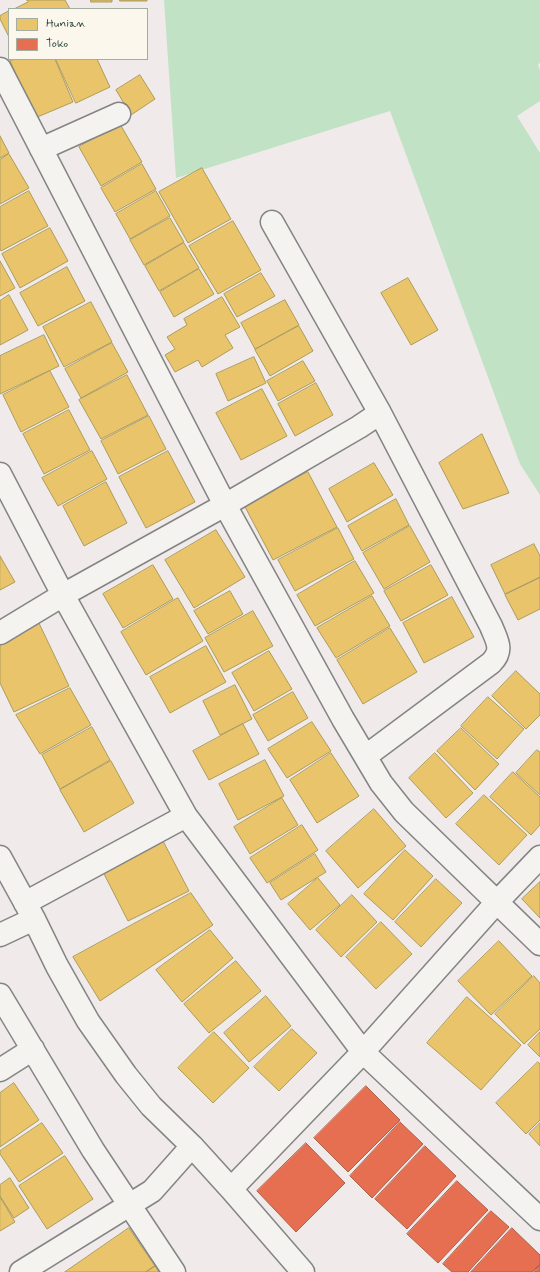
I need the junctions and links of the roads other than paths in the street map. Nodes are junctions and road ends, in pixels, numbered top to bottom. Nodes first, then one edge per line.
1 (0, 69) edge
2 (119, 114) dead end
3 (41, 149) junction
4 (272, 222) dead end
5 (380, 413) junction
6 (0, 474) edge
7 (225, 505) junction
8 (63, 595) junction
9 (0, 633) edge
10 (366, 756) junction
11 (186, 816) junction
12 (0, 857) edge
13 (540, 857) edge
14 (496, 902) junction
15 (28, 916) junction
16 (0, 935) edge
17 (540, 944) edge
18 (0, 995) edge
19 (33, 1049) junction
20 (363, 1052) junction
21 (0, 1070) edge
22 (192, 1146) junction
23 (231, 1189) junction
24 (130, 1205) junction
25 (540, 1219) edge
26 (21, 1272) edge
27 (174, 1272) edge
28 (303, 1272) edge

1 - 3 street
2 - 3 street
3 - 7 street
4 - 5 street
5 - 7 street
5 - 10 street
6 - 8 street
7 - 8 street
7 - 10 street
8 - 9 street
8 - 11 street
10 - 14 street
11 - 15 street
11 - 20 street
12 - 15 street
13 - 14 street
14 - 17 street
14 - 20 street
15 - 16 street
15 - 22 street
18 - 19 street
19 - 21 street
19 - 24 street
20 - 23 street
20 - 25 street
22 - 23 street
22 - 24 street
23 - 28 street
24 - 26 street
24 - 27 street

